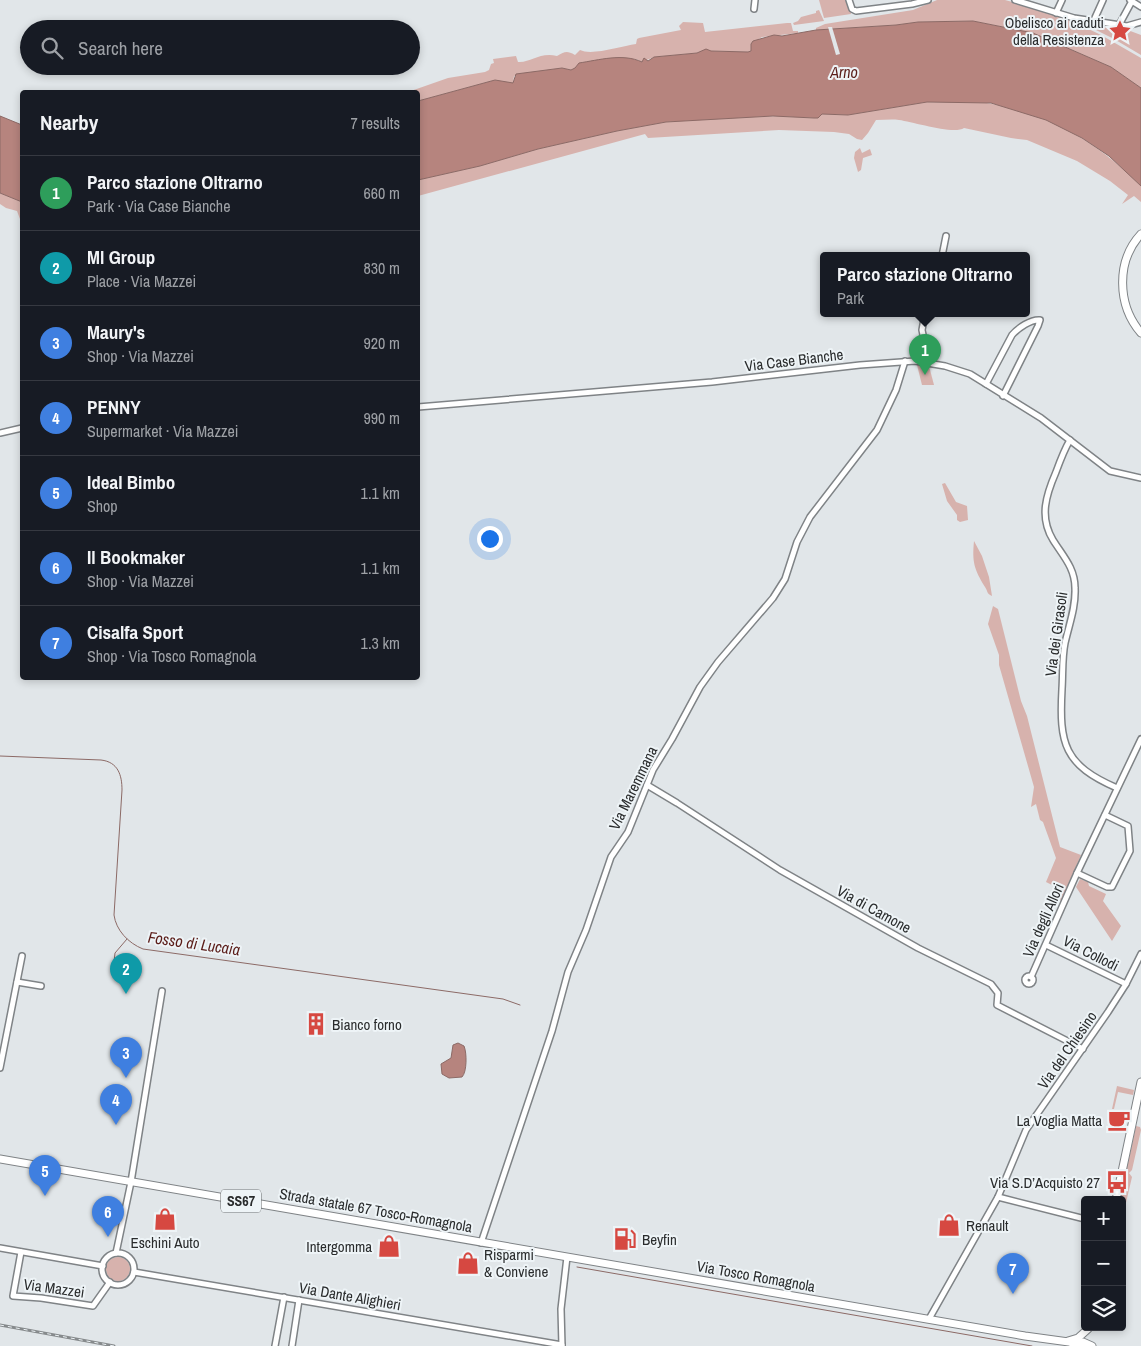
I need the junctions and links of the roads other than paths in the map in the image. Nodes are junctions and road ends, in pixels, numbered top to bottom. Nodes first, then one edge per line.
1 (755, 0) edge
2 (849, 0) edge
3 (927, 0) edge
4 (1015, 0) edge
5 (1062, 0) edge
6 (1103, 0) edge
7 (1131, 1) edge
8 (1141, 6) edge
9 (754, 9) dead end
10 (1056, 13) junction
11 (1094, 20) junction
12 (1141, 22) edge
13 (1119, 25) junction
14 (1141, 234) edge
15 (946, 236) dead end
16 (943, 252) edge
17 (924, 317) edge
18 (1141, 333) edge
19 (905, 361) junction
20 (930, 363) junction
21 (986, 384) junction
22 (1003, 396) junction
23 (420, 407) edge
24 (20, 428) edge
25 (0, 433) edge
26 (1070, 440) junction
27 (1141, 478) edge
28 (1141, 739) edge
29 (647, 785) junction
30 (1117, 788) junction
31 (1105, 815) junction
32 (1078, 873) junction
33 (1046, 945) junction
34 (1141, 954) edge
35 (22, 956) dead end
36 (1031, 977) dead end
37 (17, 982) junction
38 (1126, 984) junction
39 (41, 986) dead end
40 (162, 991) dead end
41 (1083, 1049) junction
42 (0, 1068) edge
43 (1141, 1082) edge
44 (0, 1159) edge
45 (131, 1182) junction
46 (1117, 1196) edge
47 (998, 1197) junction
48 (1081, 1218) edge
49 (481, 1243) junction
50 (0, 1248) edge
51 (21, 1252) junction
52 (116, 1253) junction
53 (567, 1257) junction
54 (103, 1266) junction
55 (134, 1272) junction
56 (110, 1282) junction
57 (284, 1297) junction
58 (299, 1300) junction
59 (929, 1319) junction
60 (1086, 1331) edge
61 (1087, 1331) edge
62 (1090, 1331) edge
63 (1025, 1336) junction
64 (1063, 1342) junction
65 (1075, 1344) edge
66 (1093, 1345) edge
67 (275, 1346) edge
68 (292, 1346) edge
69 (562, 1346) edge
70 (1054, 1346) edge

1 - 9 street
2 - 3 street
4 - 10 street
5 - 10 street
6 - 11 street
7 - 8 street
7 - 13 street
10 - 11 street
11 - 13 street
12 - 13 street
14 - 18 main road
15 - 16 street
17 - 20 street
19 - 20 street, Via Case Bianche
19 - 23 street, Via Case Bianche
19 - 29 street, Via Maremmana
20 - 21 street, Via Case Bianche
21 - 22 street, Via Case Bianche
21 - 22 street
22 - 26 street, Via Case Bianche
24 - 25 street
26 - 27 street, Via Case Bianche
26 - 30 street, Via dei Girasoli
28 - 30 street, Via degli Allori
29 - 41 street, Via di Camone
29 - 49 street, Via Maremmana
30 - 31 street, Via degli Allori
31 - 32 street, Via degli Allori
31 - 32 street, Via degli Allori
32 - 33 street, Via degli Allori
33 - 36 street, Via degli Allori
33 - 38 street, Via Collodi
34 - 38 street, Via del Chiesino
35 - 37 street
37 - 39 street
37 - 42 street
38 - 41 street, Via del Chiesino
40 - 45 street
41 - 47 street, Via del Chiesino
43 - 46 main road
44 - 45 main road, Strada statale 67 Tosco-Romagnola / SS67
45 - 49 main road, Strada statale 67 Tosco-Romagnola / SS67
45 - 52 street
47 - 48 street
47 - 59 street, Via del Chiesino
49 - 53 main road, Via Tosco Romagnola
50 - 51 street
51 - 54 street
51 - 56 street, Via Mazzei
52 - 54 street
52 - 55 street
53 - 59 main road, Via Tosco Romagnola
53 - 69 street
54 - 56 street
55 - 56 street
55 - 57 street, Via Dante Alighieri
57 - 58 street, Via Dante Alighieri
57 - 67 street
58 - 68 street
58 - 69 street, Via Dante Alighieri
59 - 63 main road, Via Tosco Romagnola
60 - 64 main road
61 - 65 main road
62 - 66 main road
63 - 64 main road, Via Tosco Romagnola
63 - 70 main road, Via Tosco Romagnola
64 - 65 main road, Via Tosco Romagnola
65 - 66 main road, Via Tosco Romagnola

